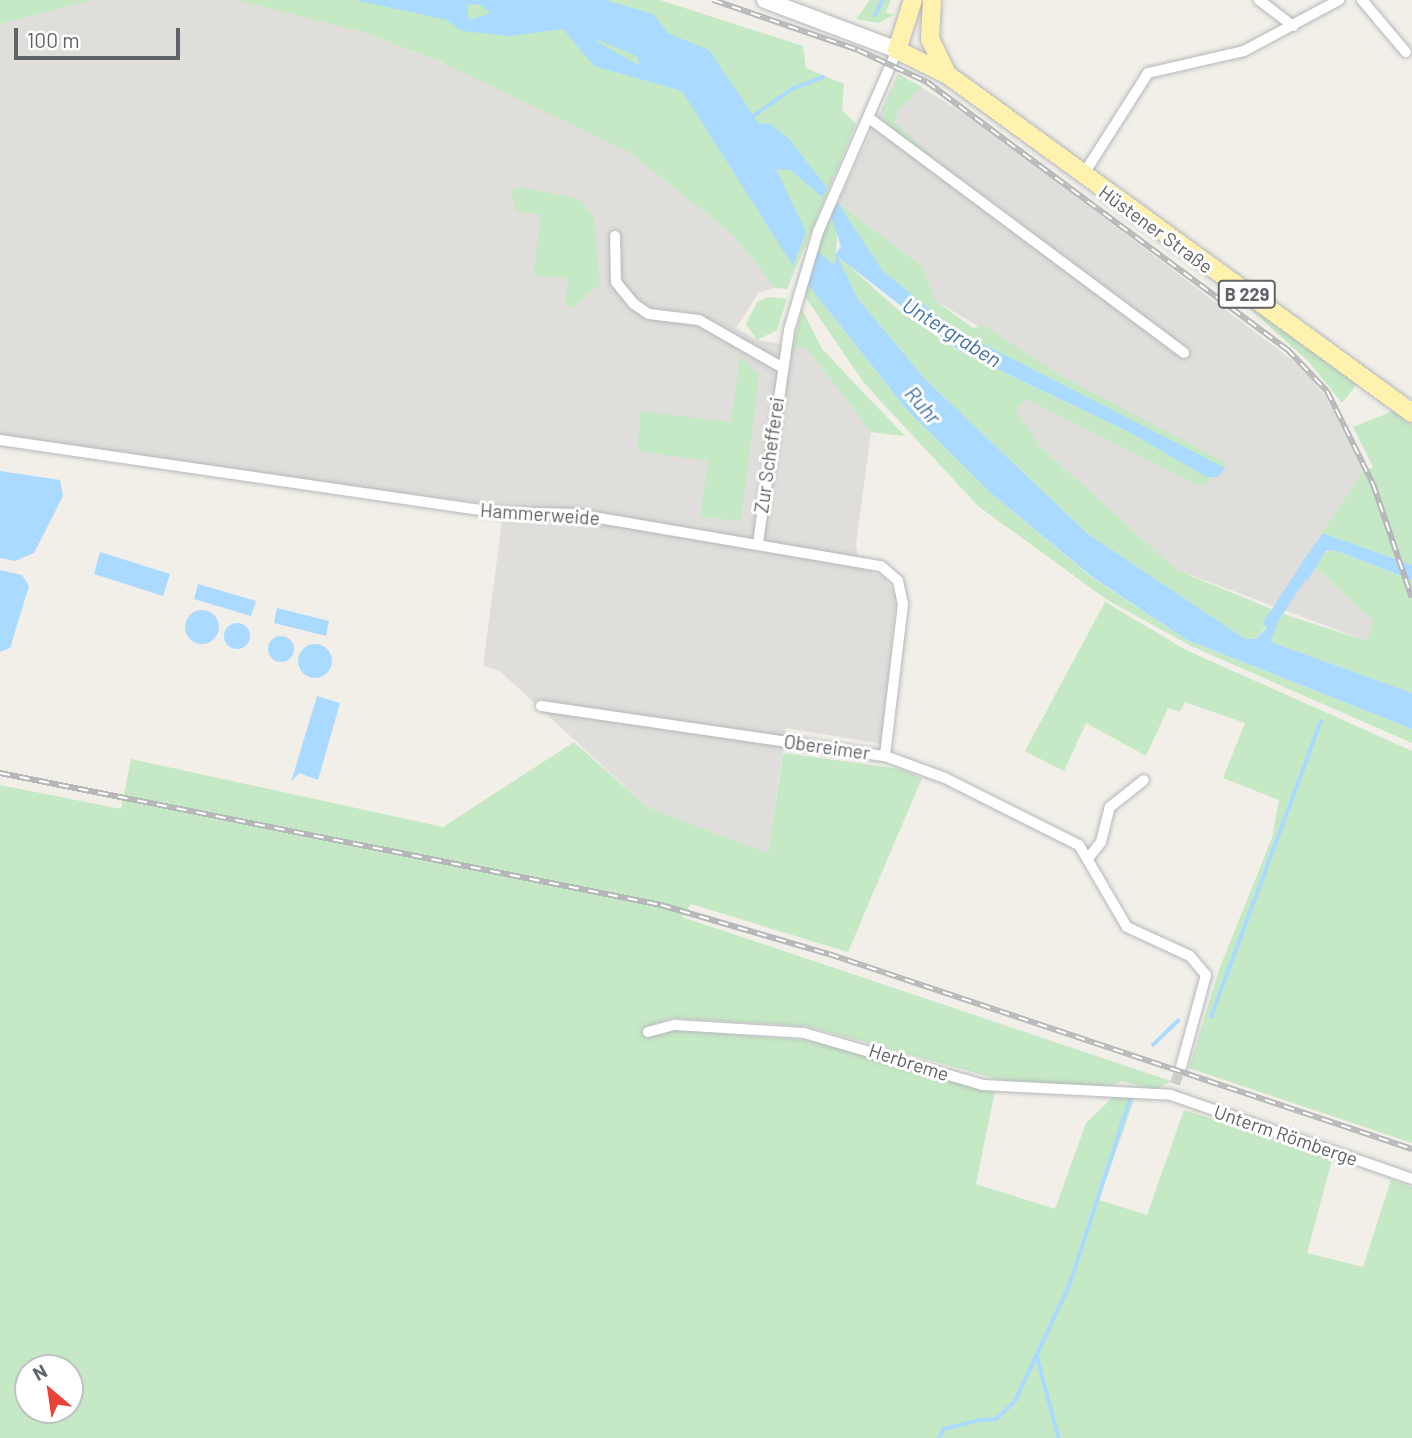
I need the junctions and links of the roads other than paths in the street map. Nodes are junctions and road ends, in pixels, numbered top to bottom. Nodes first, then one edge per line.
1 (765, 0) edge
2 (913, 0) edge
3 (932, 0) edge
4 (1259, 0) edge
5 (1339, 0) edge
6 (1362, 0) edge
7 (928, 23) junction
8 (1293, 26) junction
9 (897, 50) junction
10 (1406, 52) dead end
11 (948, 75) junction
12 (869, 118) junction
13 (1083, 176) junction
14 (615, 236) dead end
15 (1184, 353) dead end
16 (781, 367) junction
17 (1412, 413) edge
18 (0, 440) edge
19 (758, 543) junction
20 (541, 706) dead end
21 (885, 756) junction
22 (1144, 780) dead end
23 (1089, 857) junction
24 (649, 1032) dead end
25 (1181, 1067) tunnel mouth
26 (1173, 1090) joint
27 (1412, 1179) edge

1 - 9 street
2 - 9 main road
3 - 7 main road
4 - 8 street
5 - 8 street
6 - 10 street
7 - 9 main road
7 - 11 main road
8 - 13 street
9 - 11 main road, Hüstener Straße / B 229
9 - 12 street
11 - 13 main road, Hüstener Straße / B 229
12 - 15 street
12 - 16 street, Zur Schefferei
13 - 17 main road, Hüstener Straße / B 229
14 - 16 street
16 - 19 street, Zur Schefferei
18 - 19 street, Hammerweide
19 - 21 street, Hammerweide
20 - 21 street, Obereimer
21 - 23 street, Obereimer
22 - 23 street
23 - 25 street, Obereimer
24 - 26 street, Herbreme
26 - 27 street, Unterm Römberge

